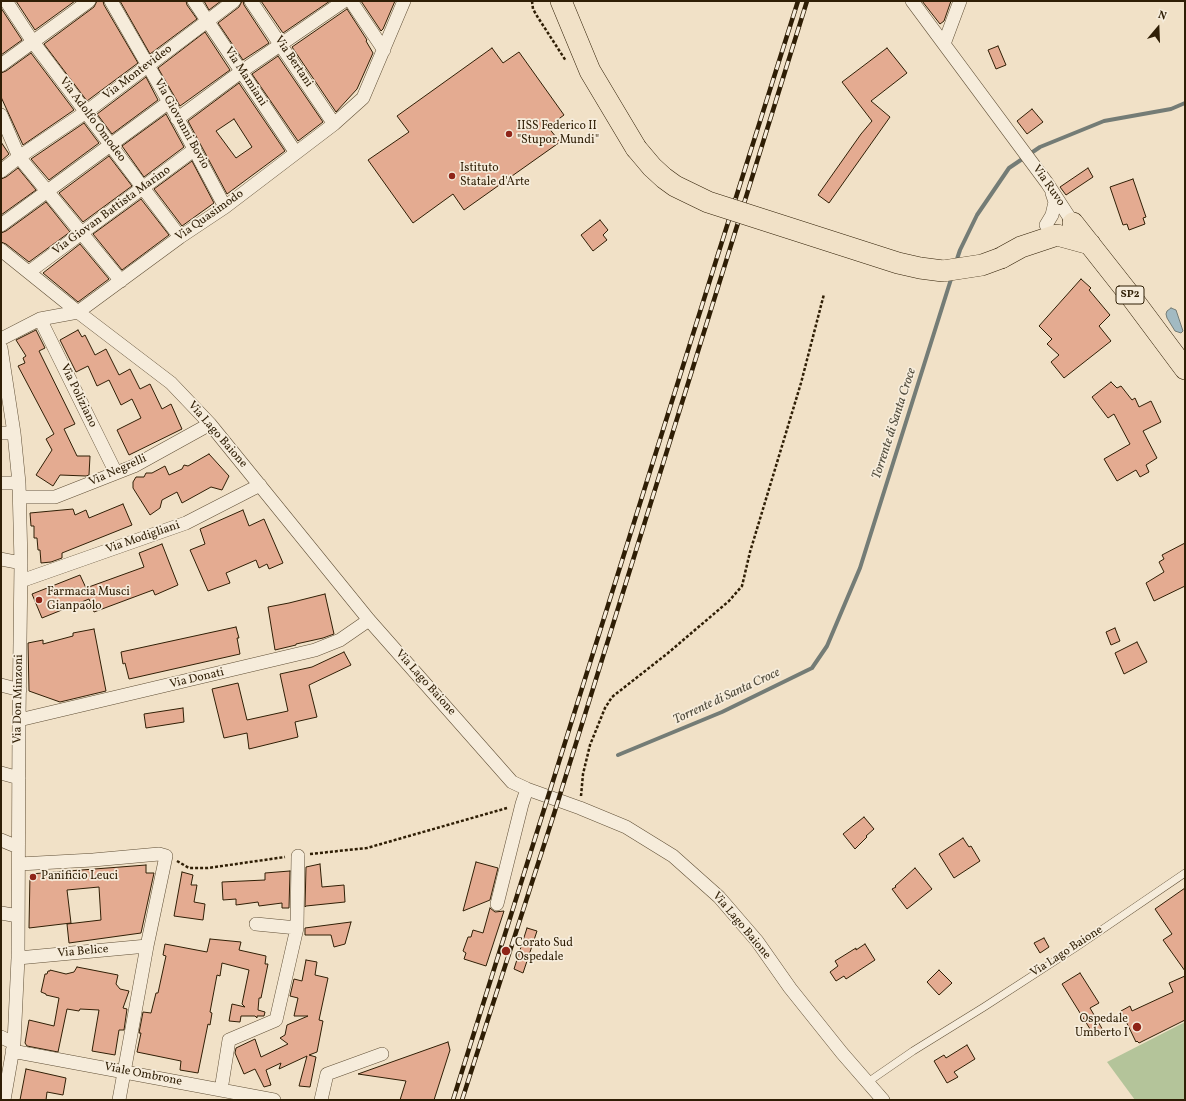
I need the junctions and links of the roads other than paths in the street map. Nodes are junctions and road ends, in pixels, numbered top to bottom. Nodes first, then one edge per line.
1 (6, 1) edge
2 (89, 1) edge
3 (112, 1) edge
4 (194, 1) edge
5 (234, 1) edge
6 (251, 1) edge
7 (344, 1) edge
8 (351, 1) edge
9 (404, 1) edge
10 (912, 1) edge
11 (960, 1) edge
12 (561, 2) edge
13 (208, 20) junction
14 (33, 42) junction
15 (280, 44) junction
16 (944, 44) junction
17 (384, 50) junction
18 (1, 65) edge
19 (148, 66) junction
20 (242, 71) junction
21 (169, 102) junction
22 (86, 112) junction
23 (1, 115) edge
24 (177, 119) junction
25 (334, 124) junction
26 (110, 145) junction
27 (195, 149) junction
28 (296, 153) junction
29 (19, 157) junction
30 (1, 171) edge
31 (1049, 185) junction
32 (143, 188) junction
33 (47, 191) junction
34 (225, 207) junction
35 (1073, 223) junction
36 (1, 225) edge
37 (1051, 230) junction
38 (82, 233) junction
39 (180, 238) junction
40 (1090, 244) junction
41 (1, 250) edge
42 (29, 272) junction
43 (121, 281) junction
44 (78, 312) junction
45 (40, 319) junction
46 (1, 339) edge
47 (1, 348) edge
48 (1185, 369) edge
49 (3, 380) edge
50 (210, 424) junction
51 (1, 433) edge
52 (14, 433) junction
53 (116, 473) junction
54 (1, 483) edge
55 (19, 483) junction
56 (260, 485) junction
57 (20, 497) junction
58 (1, 558) edge
59 (21, 563) junction
60 (21, 581) junction
61 (369, 620) junction
62 (1, 686) edge
63 (20, 690) junction
64 (19, 720) junction
65 (1, 773) edge
66 (19, 778) junction
67 (527, 789) junction
68 (1, 840) edge
69 (18, 847) junction
70 (298, 856) road end
71 (19, 864) junction
72 (1185, 873) edge
73 (497, 904) dead end
74 (1, 913) edge
75 (18, 916) junction
76 (256, 924) dead end
77 (297, 928) junction
78 (147, 946) junction
79 (18, 958) junction
80 (1, 1036) edge
81 (13, 1047) junction
82 (382, 1054) dead end
83 (124, 1072) junction
84 (868, 1082) junction
85 (228, 1094) edge
86 (4, 1100) edge
87 (119, 1100) edge
88 (274, 1100) edge
89 (321, 1100) edge
90 (884, 1100) edge

1 - 14 street, Via Adolfo Omodeo
2 - 14 street
3 - 19 street, Via Giovanni Bovio
4 - 13 street, Via Mamiani
5 - 13 street, Via Montevideo
6 - 15 street, Via Bertani
7 - 15 street
8 - 17 street
9 - 17 street, Via Quasimodo
10 - 16 street, Via Ruvo
11 - 16 street
12 - 37 main road, bridge
13 - 19 street, Via Montevideo
13 - 20 street, Via Mamiani
14 - 18 street
14 - 22 street, Via Adolfo Omodeo
15 - 20 street
15 - 25 street, Via Bertani
16 - 31 street, Via Ruvo
17 - 25 street, Via Quasimodo
19 - 21 street, Via Giovanni Bovio
19 - 22 street, Via Montevideo
20 - 24 street
20 - 28 street, Via Mamiani
21 - 24 street, Via Giovanni Bovio
21 - 26 street
22 - 26 street, Via Adolfo Omodeo
22 - 29 street, Via Montevideo
23 - 29 street
24 - 27 street, Via Giovanni Bovio
25 - 28 street, Via Quasimodo
26 - 32 street, Via Adolfo Omodeo
26 - 33 street
27 - 32 street, Via Giovan Battista Marino
27 - 34 street, Via Giovanni Bovio
28 - 34 street, Via Quasimodo
29 - 30 street, Via Montevideo
29 - 33 street
31 - 35 street, Via Ruvo
31 - 37 street
32 - 38 street, Via Giovan Battista Marino
32 - 39 street, Via Adolfo Omodeo
33 - 36 street
33 - 38 street
34 - 39 street, Via Quasimodo
35 - 37 main road
35 - 40 main road, Via Ruvo / SP2
37 - 40 main road
38 - 42 street, Via Giovan Battista Marino
38 - 43 street
39 - 43 street, Via Quasimodo
40 - 48 main road, Via Ruvo / SP2
41 - 42 street, Via Lago Baione
42 - 44 street, Via Lago Baione
43 - 44 street, Via Quasimodo
44 - 45 street, Via Quasimodo
44 - 50 street, Via Lago Baione
45 - 46 street, Via Quasimodo
45 - 53 street, Via Poliziano
47 - 49 street, Via Don Minzoni
49 - 52 street, Via Don Minzoni
50 - 53 street, Via Negrelli
50 - 56 street, Via Lago Baione
51 - 52 street
52 - 55 street, Via Don Minzoni
53 - 57 street, Via Negrelli
54 - 55 street
55 - 57 street, Via Don Minzoni
56 - 60 street, Via Modigliani
56 - 61 street, Via Lago Baione
57 - 59 street, Via Don Minzoni
58 - 59 street
59 - 60 street, Via Don Minzoni
60 - 63 street, Via Don Minzoni
61 - 64 street, Via Donati
61 - 67 street, Via Lago Baione
62 - 63 street
63 - 64 street, Via Don Minzoni
64 - 66 street, Via Don Minzoni
65 - 66 street
66 - 69 street, Via Don Minzoni
67 - 73 street
67 - 84 street, Via Lago Baione
68 - 69 street
69 - 71 street, Via Don Minzoni
70 - 77 street
71 - 75 street, Via Don Minzoni
71 - 78 street
72 - 84 lane, Via Lago Baione
74 - 75 street
75 - 79 street, Via Don Minzoni
76 - 77 street
77 - 85 street
78 - 79 street, Via Belice
78 - 83 street
79 - 81 street, Via Don Minzoni
80 - 81 street, Viale Ombrone
81 - 83 street, Viale Ombrone
81 - 86 street, Via Don Minzoni
82 - 89 street
83 - 85 street, Viale Ombrone
83 - 87 street
84 - 90 street, Via Lago Baione
85 - 88 street, Viale Ombrone

